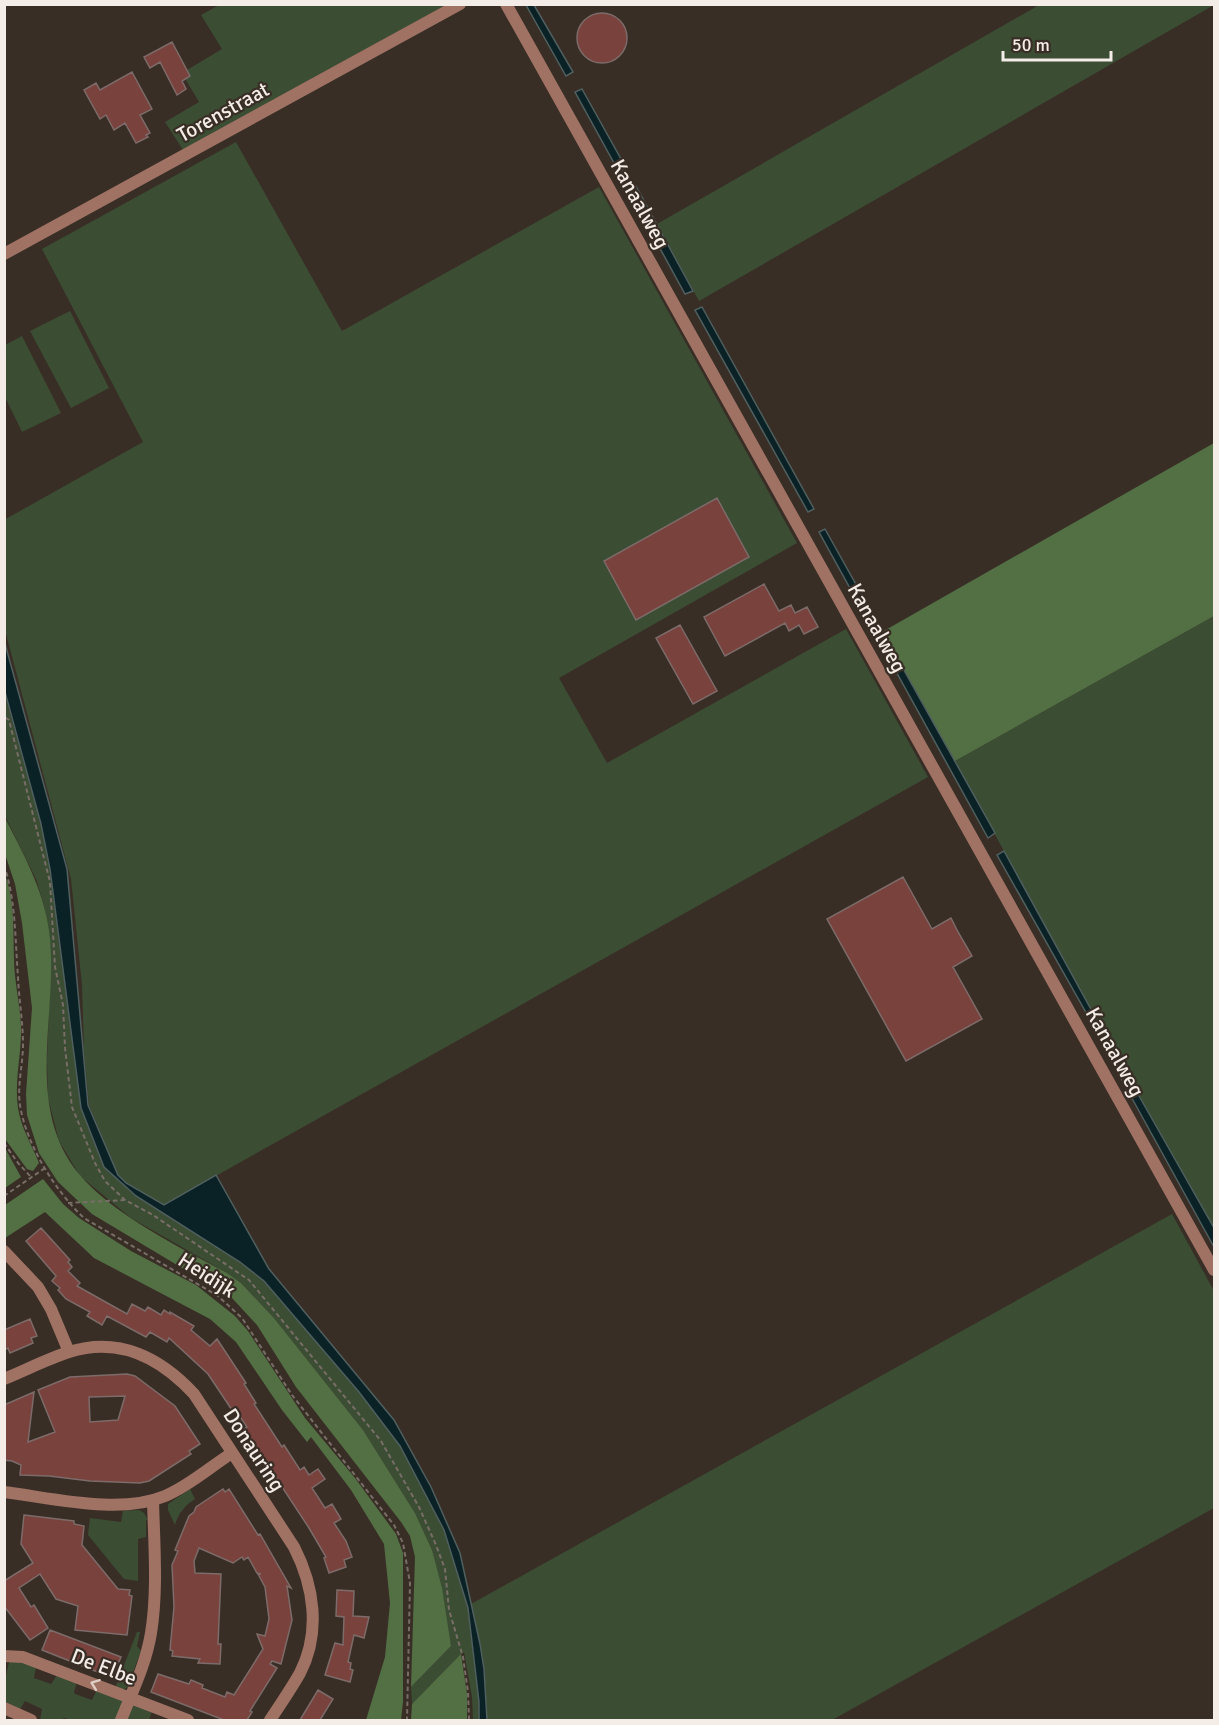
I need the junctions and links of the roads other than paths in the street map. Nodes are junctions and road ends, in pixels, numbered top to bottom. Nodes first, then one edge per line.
1 (460, 4) edge
2 (506, 4) edge
3 (4, 254) edge
4 (4, 1251) edge
5 (1215, 1270) edge
6 (69, 1352) junction
7 (4, 1379) edge
8 (232, 1453) junction
9 (4, 1492) edge
10 (153, 1500) junction
11 (4, 1656) edge
12 (130, 1697) junction
13 (4, 1708) edge
14 (31, 1720) edge
15 (121, 1720) edge
16 (188, 1720) edge
17 (270, 1720) edge

1 - 3 street, Torenstraat
2 - 5 street, Kanaalweg
4 - 6 street
6 - 7 street, Donauring
6 - 8 street, Donauring
8 - 10 street
8 - 17 street, Donauring
9 - 10 street
10 - 12 street
12 -> 11 street, De Elbe
12 - 15 street
12 - 16 street, De Elbe
13 - 14 street

